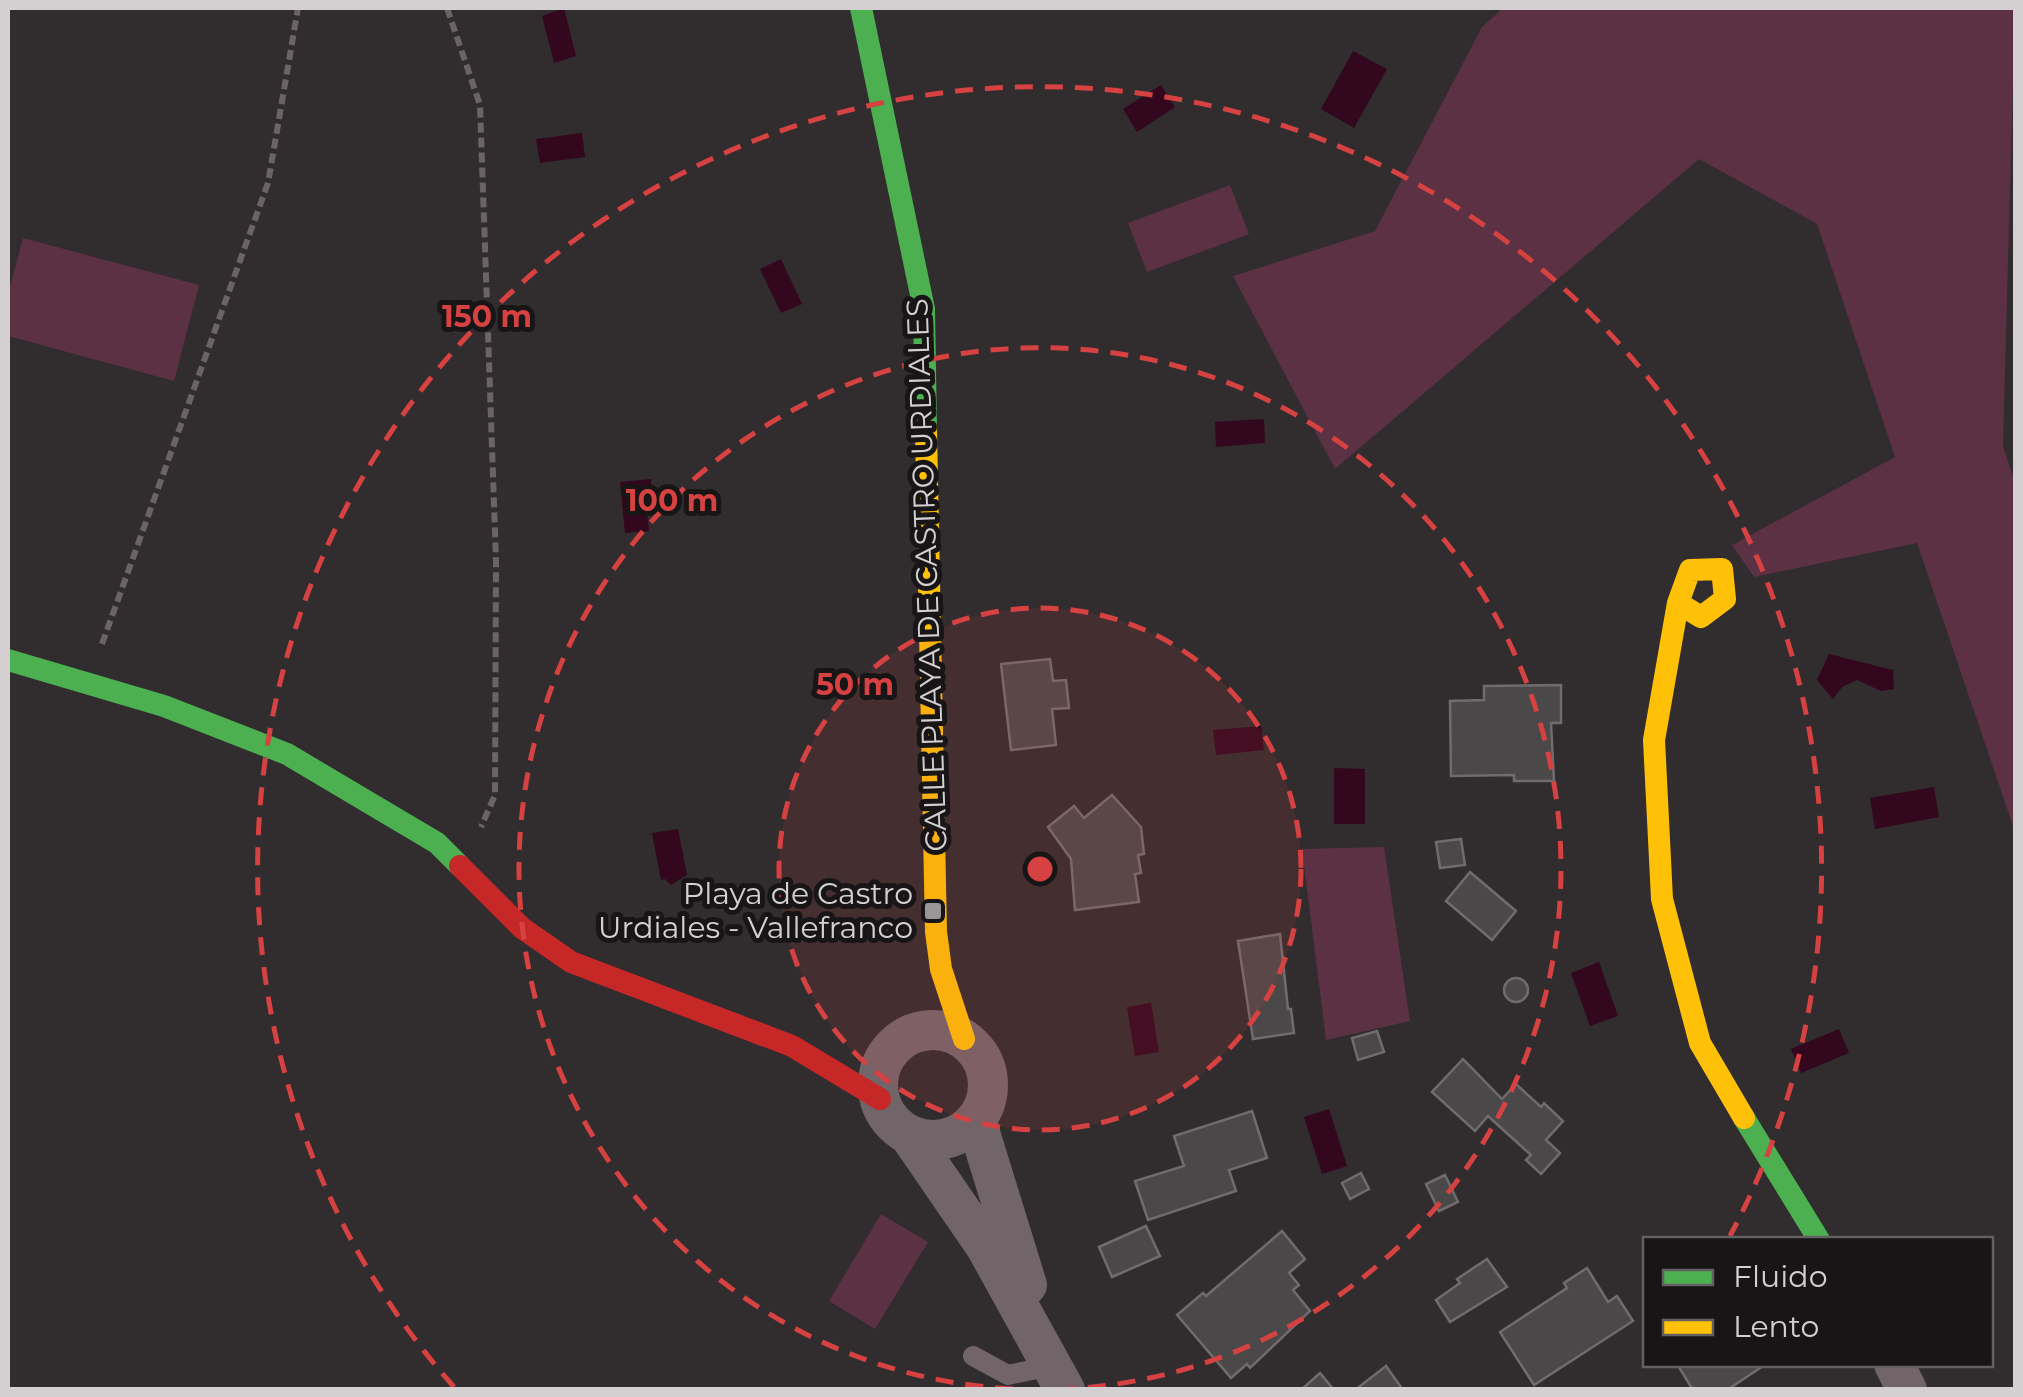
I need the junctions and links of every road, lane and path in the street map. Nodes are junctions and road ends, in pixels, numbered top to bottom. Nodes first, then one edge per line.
1 (298, 8) edge
2 (447, 8) edge
3 (861, 8) edge
4 (1678, 604) dead end
5 (8, 660) edge
6 (88, 683) junction
7 (463, 869) junction
8 (941, 969) junction
9 (964, 1039) junction
10 (792, 1046) junction
11 (888, 1052) junction
12 (880, 1099) junction
13 (976, 1120) junction
14 (909, 1135) junction
15 (1818, 1237) edge
16 (973, 1356) dead end
17 (1896, 1367) edge
18 (1058, 1378) edge
19 (1907, 1390) edge

1 - 6 path
2 - 7 path
3 - 8 street, CALLE PLAYA DE CASTRO URDIALES
4 - 15 street
5 - 6 street
6 - 7 street
7 - 10 street
8 - 9 street, CALLE PLAYA DE CASTRO URDIALES
8 - 11 street
9 - 11 street
9 - 13 street
10 - 11 street
10 - 12 street
11 - 12 street
12 - 14 street
13 - 14 street
13 - 18 street
14 - 18 street
16 - 18 lane
17 - 19 street

